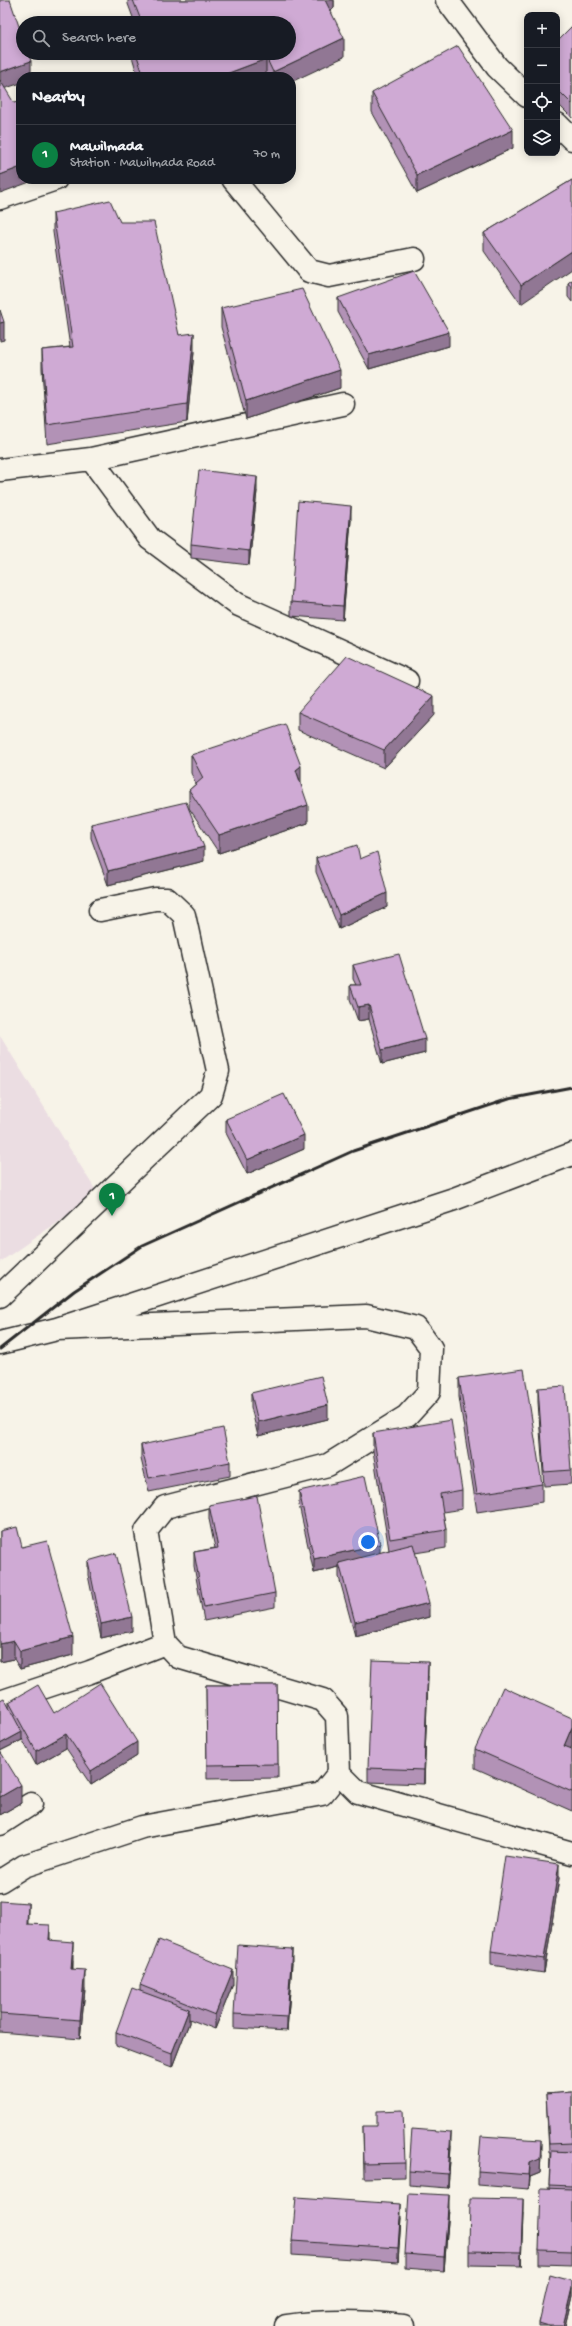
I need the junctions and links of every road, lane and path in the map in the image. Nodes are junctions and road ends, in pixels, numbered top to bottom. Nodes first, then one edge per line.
1 (447, 0) edge
2 (524, 93) edge
3 (560, 127) edge
4 (572, 139) edge
5 (41, 184) edge
6 (237, 184) edge
7 (0, 198) edge
8 (414, 259) dead end
9 (343, 404) dead end
10 (91, 459) junction
11 (0, 470) edge
12 (407, 681) dead end
13 (100, 910) dead end
14 (572, 1154) edge
15 (0, 1296) edge
16 (57, 1329) junction
17 (0, 1343) edge
18 (165, 1643) junction
19 (0, 1702) edge
20 (339, 1774) junction
21 (31, 1804) dead end
22 (0, 1824) edge
23 (572, 1853) edge
24 (0, 1881) edge
25 (286, 2326) edge
26 (403, 2326) edge

1 - 2 street
3 - 4 street
5 - 7 street
6 - 8 street
9 - 10 street
10 - 11 street
10 - 12 street
13 - 15 street
14 - 16 street
16 - 17 street
16 - 18 street
18 - 19 street
18 - 20 street
20 - 23 street
20 - 24 street
21 - 22 street
25 - 26 street

